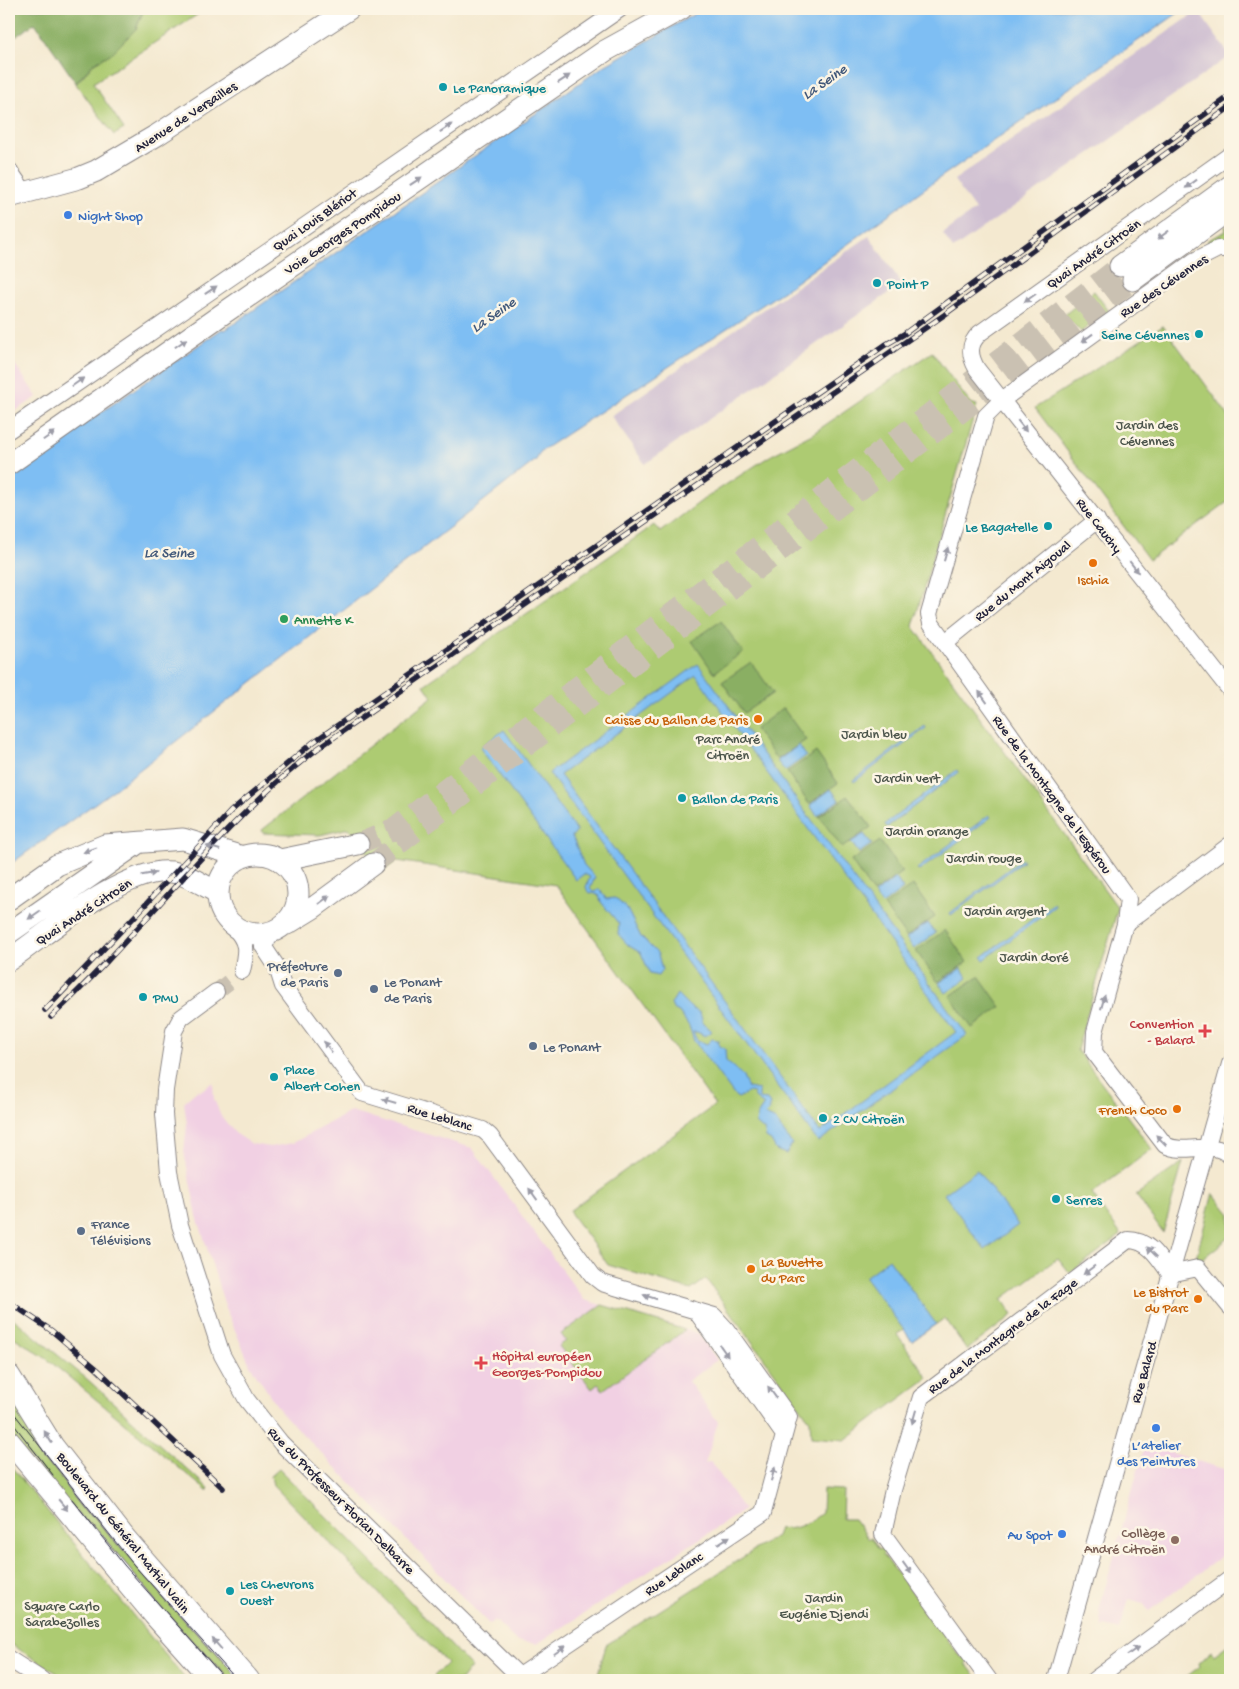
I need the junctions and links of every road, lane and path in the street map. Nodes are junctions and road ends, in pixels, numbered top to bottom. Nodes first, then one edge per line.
1 (349, 9) edge
2 (620, 9) edge
3 (681, 9) edge
4 (1230, 155) edge
5 (9, 170) edge
6 (1230, 186) edge
7 (17, 195) edge
8 (1230, 209) edge
9 (1230, 249) edge
10 (972, 359) joint
11 (1002, 400) junction
12 (9, 430) edge
13 (9, 464) edge
14 (1097, 520) junction
15 (948, 640) dead end
16 (1230, 690) edge
17 (138, 842) junction
18 (358, 844) tunnel mouth
19 (1230, 845) edge
20 (243, 857) junction
21 (280, 860) junction
22 (373, 864) tunnel mouth
23 (126, 881) junction
24 (218, 893) junction
25 (9, 899) edge
26 (1125, 924) junction
27 (233, 926) junction
28 (9, 933) edge
29 (273, 935) junction
30 (9, 960) edge
31 (9, 976) edge
32 (216, 992) tunnel mouth
33 (1230, 1064) edge
34 (1207, 1146) junction
35 (1230, 1156) edge
36 (1170, 1274) junction
37 (1230, 1307) edge
38 (9, 1375) edge
39 (9, 1441) edge
40 (1230, 1579) edge
41 (9, 1659) edge
42 (519, 1679) edge
43 (42, 1680) edge
44 (212, 1680) edge
45 (250, 1680) edge
46 (989, 1680) edge
47 (1056, 1680) edge
48 (1094, 1680) edge

1 - 7 main road, Avenue de Versailles
12 -> 2 street, Quai Louis Blériot
13 -> 3 main road, Voie Georges Pompidou
4 -> 10 street, Quai André Citroën
5 - 7 street
6 -> 8 main road, Quai André Citroën
9 -> 11 street, Rue des Cévennes
10 - 11 street, Rue Cauchy
11 -> 14 street, Rue Cauchy
26 -> 11 street, Rue de la Montagne de l'Espérou
14 - 15 street, Rue du Mont Aigoual
14 -> 16 street, Rue Cauchy
20 -> 17 main road
17 -> 25 main road
17 -> 28 main road
18 - 21 main road
19 - 26 street
20 - 21 main road
20 - 24 main road
21 - 29 main road
29 -> 22 main road
23 -> 24 main road, Quai André Citroën
23 - 30 main road, Quai André Citroën
23 - 31 main road
24 - 27 main road
34 -> 26 street, Rue de la Montagne de l'Espérou
27 - 29 main road
27 - 29 street
42 -> 29 street, Rue Leblanc
32 - 42 street, Rue du Professeur Florian Delbarre
33 - 34 street, Rue Balard
34 - 35 street
34 - 36 street, Rue Balard
36 - 37 street
36 -> 46 street, Rue de la Montagne de la Fage
36 - 47 street, Rue Balard
45 -> 38 main road, Boulevard du Général Martial Valin
39 -> 44 main road, Boulevard du Général Martial Valin
48 -> 40 street
41 - 43 street

